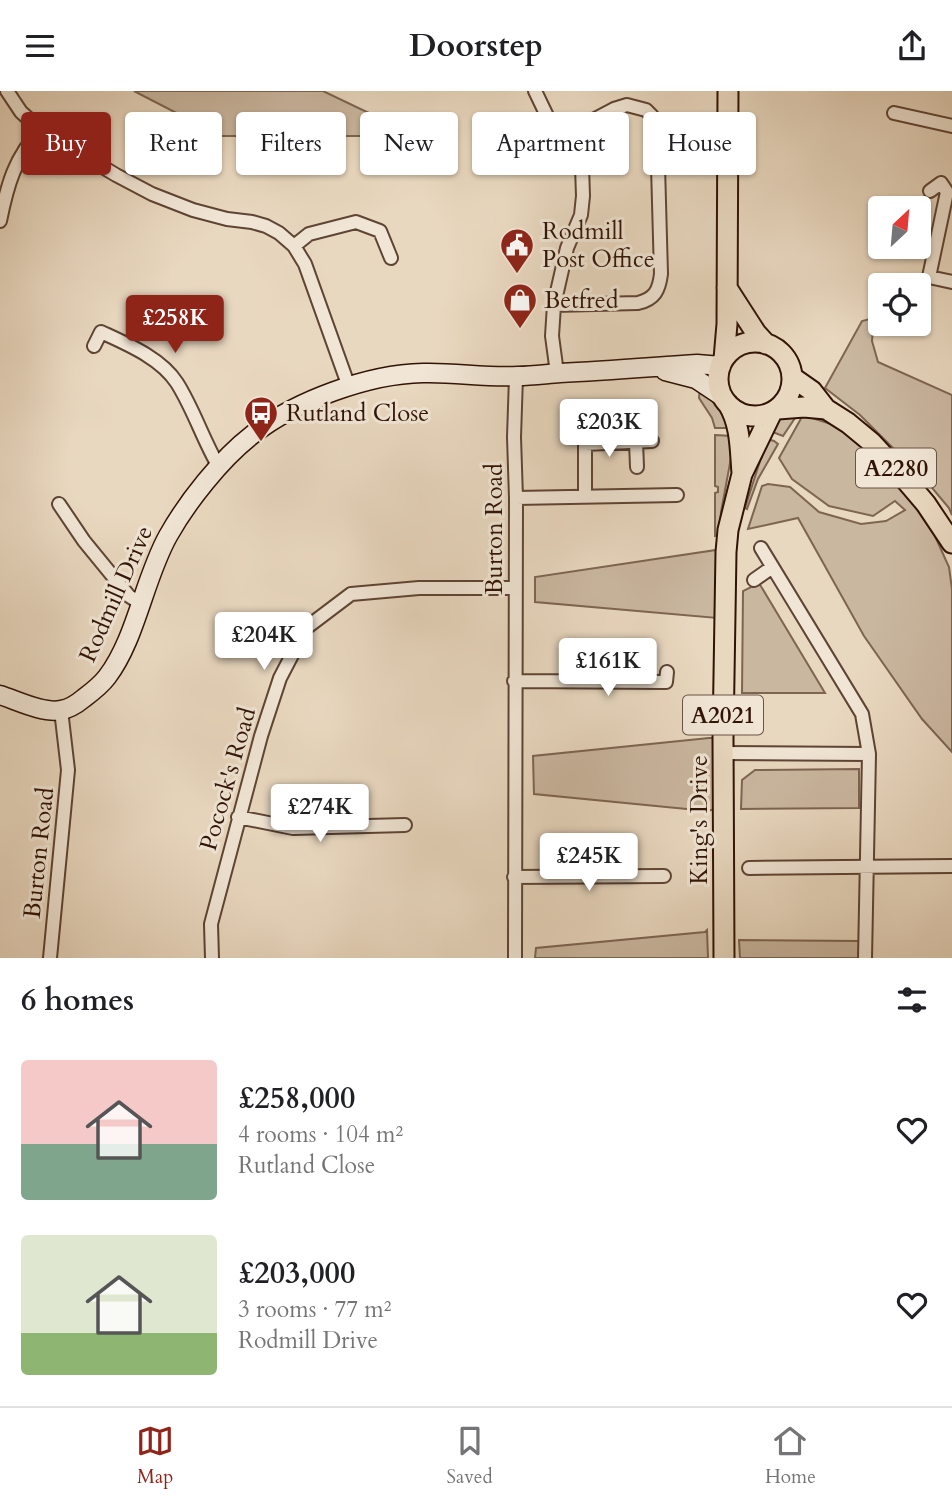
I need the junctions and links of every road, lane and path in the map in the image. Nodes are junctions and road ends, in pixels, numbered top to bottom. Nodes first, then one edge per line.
1 (6, 91) edge
2 (535, 91) edge
3 (727, 91) edge
4 (21, 112) edge
5 (545, 112) edge
6 (608, 112) edge
7 (894, 113) dead end
8 (952, 126) edge
9 (21, 157) edge
10 (111, 172) edge
11 (582, 175) edge
12 (930, 191) dead end
13 (0, 221) edge
14 (294, 246) junction
15 (391, 258) dead end
16 (952, 282) edge
17 (727, 287) junction
18 (554, 305) junction
19 (766, 344) junction
20 (94, 346) dead end
21 (722, 362) junction
22 (652, 367) junction
23 (557, 373) junction
24 (516, 377) junction
25 (792, 377) junction
26 (349, 387) junction
27 (725, 400) junction
28 (826, 409) junction
29 (775, 411) junction
30 (652, 441) dead end
31 (636, 442) junction
32 (219, 467) junction
33 (637, 467) dead end
34 (742, 474) junction
35 (677, 495) dead end
36 (585, 496) junction
37 (516, 498) junction
38 (59, 504) dead end
39 (952, 543) edge
40 (761, 548) dead end
41 (771, 568) junction
42 (754, 580) dead end
43 (515, 588) junction
44 (140, 603) junction
45 (667, 672) dead end
46 (514, 681) junction
47 (0, 695) edge
48 (61, 711) junction
49 (723, 753) junction
50 (869, 754) junction
51 (238, 817) junction
52 (405, 825) dead end
53 (952, 866) edge
54 (867, 867) junction
55 (749, 868) dead end
56 (664, 876) dead end
57 (514, 877) junction
58 (50, 958) edge
59 (212, 958) edge
60 (515, 958) edge
61 (724, 958) edge
62 (866, 958) edge

1 - 4 street
2 - 5 street
3 - 17 main road
6 - 18 street
7 - 8 street
9 - 13 street
10 - 14 street
11 - 18 street
12 - 16 street
14 - 15 street
14 - 26 street
17 - 19 main road
17 - 21 main road
18 - 23 street
19 - 21 main road
19 - 25 main road
20 - 32 street
21 - 22 street, Rodmill Drive
21 - 27 main road
22 - 23 street, Rodmill Drive
22 - 27 street, Rodmill Drive
23 - 24 street, Rodmill Drive
24 - 26 street, Rodmill Drive
24 - 37 street, Burton Road
25 - 28 main road, A2280
25 - 29 main road
26 - 32 street, Rodmill Drive
27 - 29 main road
27 - 34 main road, King's Drive / A2021
28 - 29 main road
28 - 39 main road, A2280
29 - 34 main road, King's Drive / A2021
30 - 31 street
31 - 33 street
31 - 36 street
32 - 44 street, Rodmill Drive
34 - 49 main road, King's Drive / A2021
35 - 36 street
36 - 37 street
37 - 43 street, Burton Road
38 - 44 street
40 - 41 street
41 - 42 street
41 - 50 street
43 - 46 street, Burton Road
43 - 51 street, Pocock's Road
44 - 48 street, Rodmill Drive
45 - 46 street
46 - 57 street, Burton Road
47 - 48 street
48 - 58 street, Burton Road
49 - 50 street
49 - 61 main road, King's Drive / A2021
50 - 54 street
51 - 52 street
51 - 59 street, Pocock's Road
53 - 54 street
54 - 55 street
54 - 62 street
56 - 57 street
57 - 60 street, Burton Road

